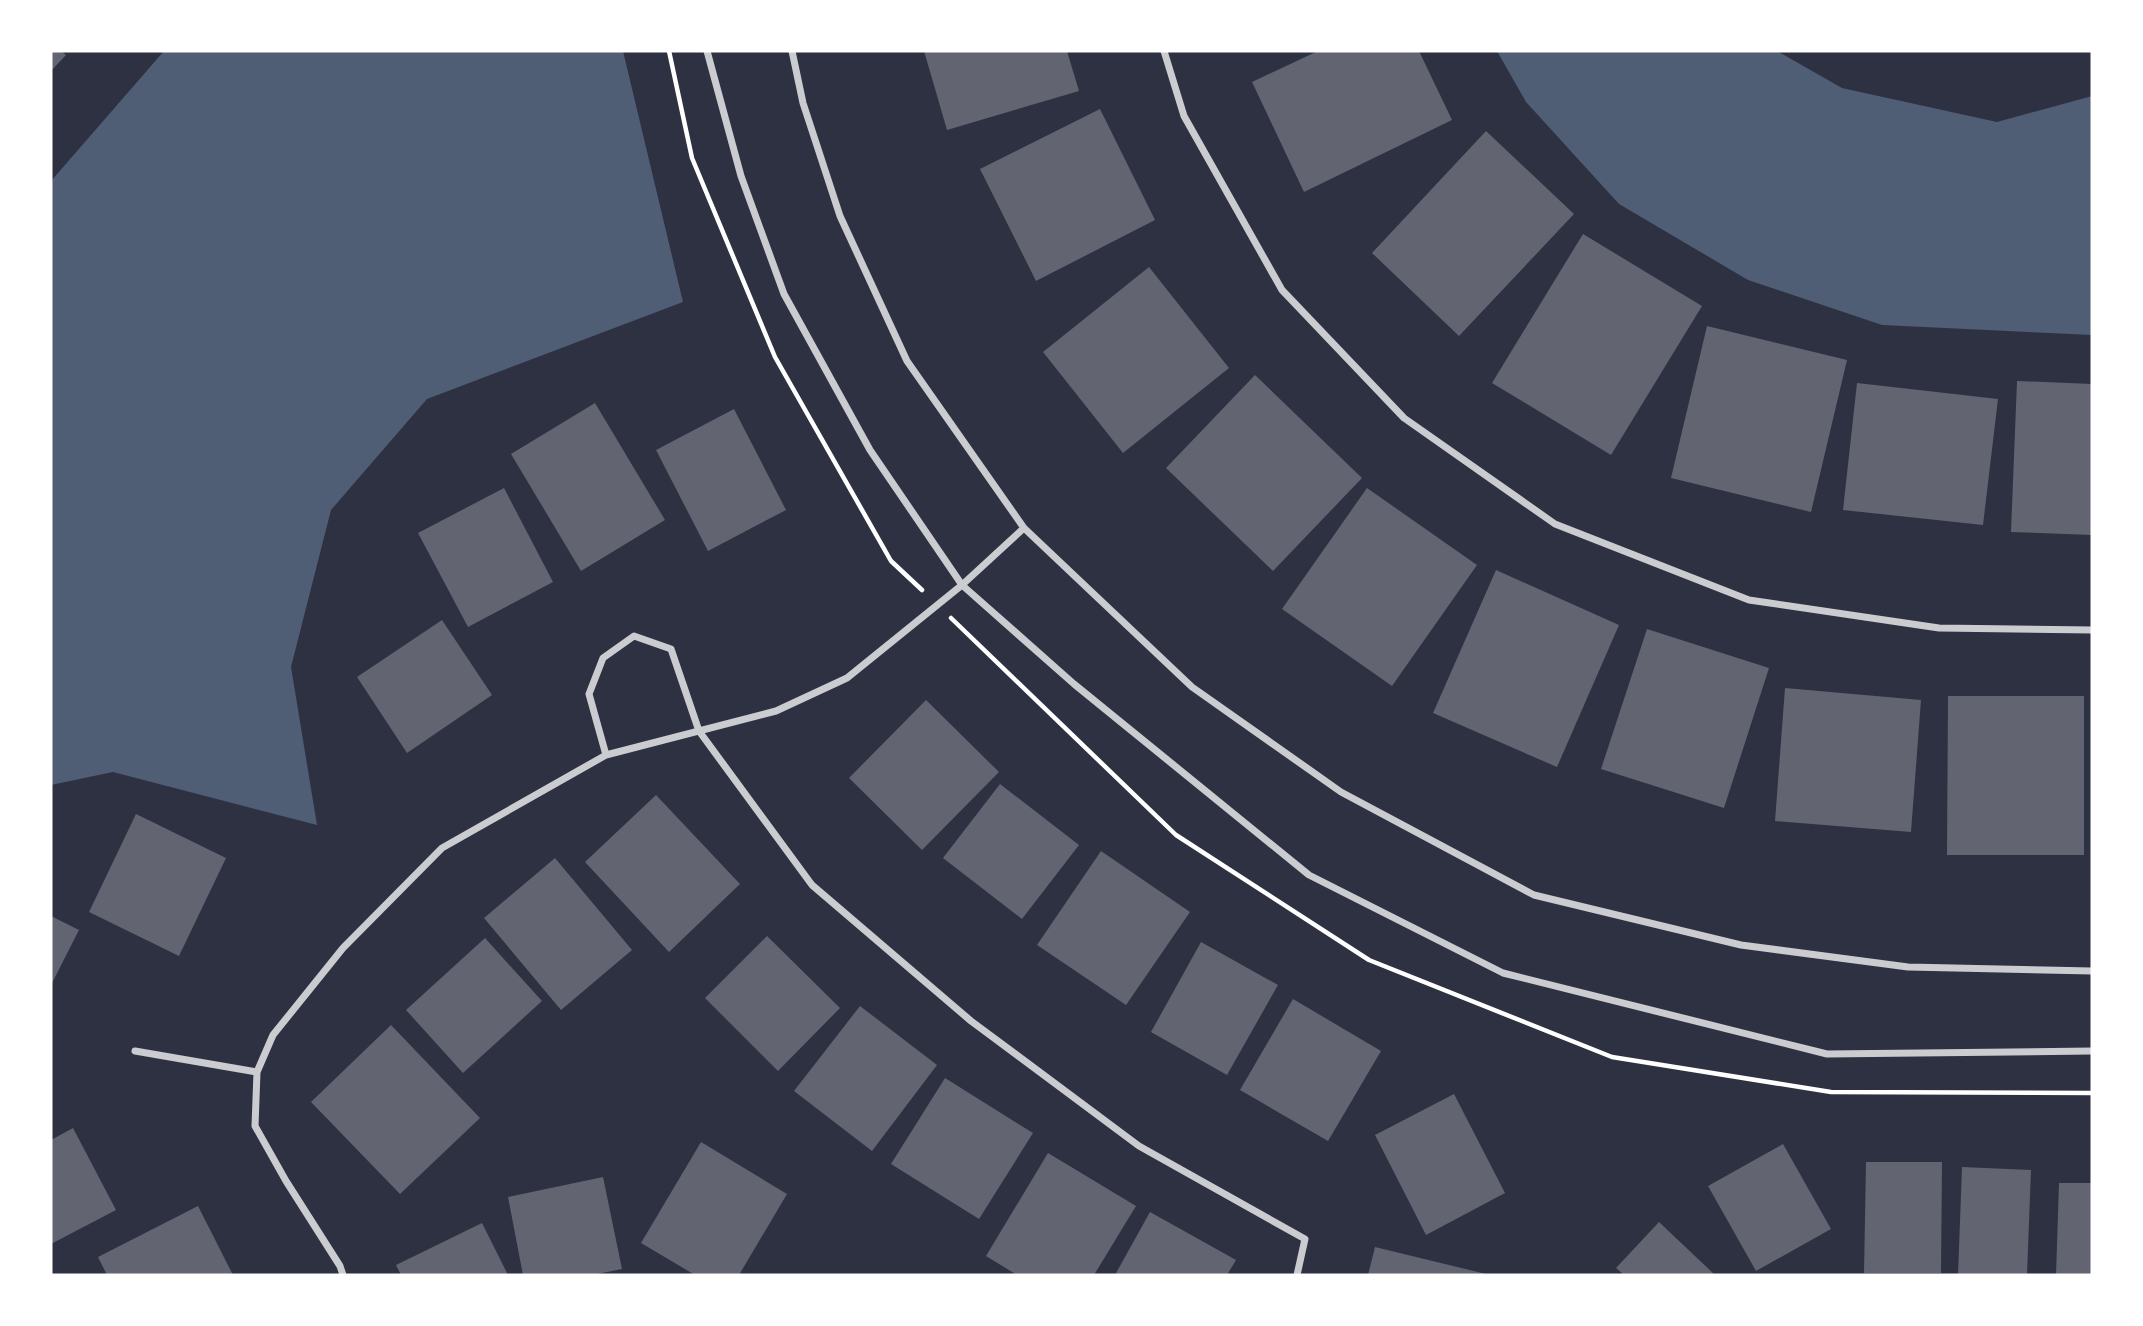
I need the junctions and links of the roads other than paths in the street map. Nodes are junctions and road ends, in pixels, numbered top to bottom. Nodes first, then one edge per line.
1 (707, 51) edge
2 (792, 51) edge
3 (1164, 51) edge
4 (1024, 528) junction
5 (962, 585) junction
6 (2092, 630) edge
7 (699, 731) junction
8 (606, 755) junction
9 (2092, 971) edge
10 (135, 1051) dead end
11 (2092, 1051) edge
12 (257, 1072) junction
13 (343, 1275) edge
14 (1297, 1275) edge

1 - 5 street
2 - 4 street
3 - 6 street
4 - 5 street
4 - 9 street
5 - 7 street
5 - 11 street
7 - 8 street
7 - 8 street
7 - 14 street
8 - 12 street
10 - 12 street
12 - 13 street

